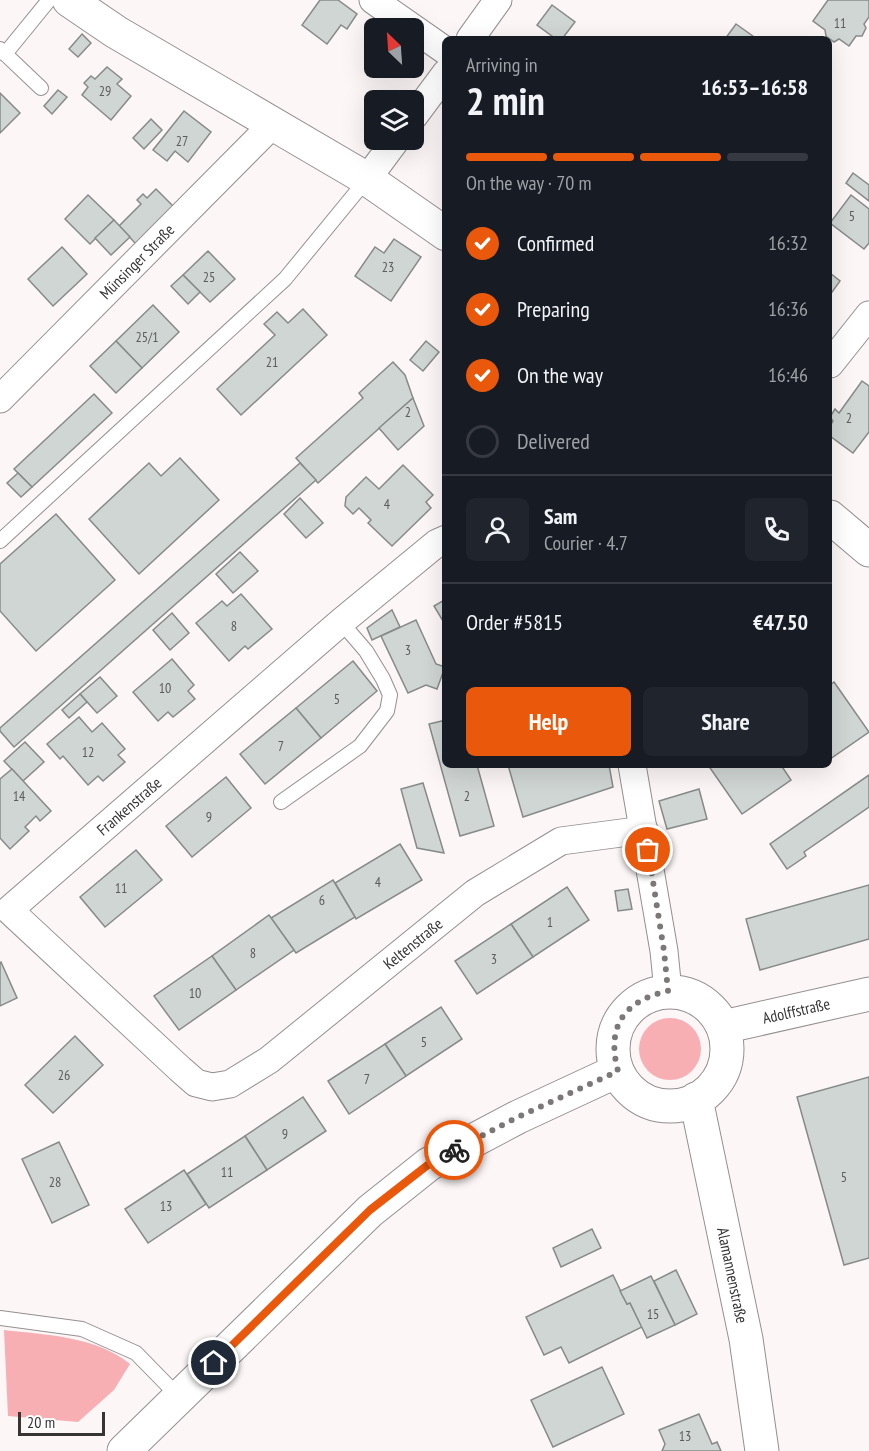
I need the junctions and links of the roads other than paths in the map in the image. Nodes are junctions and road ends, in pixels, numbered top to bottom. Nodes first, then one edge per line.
1 (49, 0) edge
2 (69, 0) edge
3 (373, 0) edge
4 (498, 0) edge
5 (472, 36) edge
6 (442, 48) edge
7 (2, 51) edge
8 (442, 78) edge
9 (41, 88) dead end
10 (424, 103) edge
11 (273, 124) junction
12 (389, 150) edge
13 (367, 179) junction
14 (442, 231) edge
15 (869, 315) edge
16 (832, 361) edge
17 (0, 399) edge
18 (832, 519) edge
19 (0, 541) edge
20 (442, 541) edge
21 (869, 550) edge
22 (341, 622) junction
23 (633, 768) edge
24 (281, 802) dead end
25 (644, 830) junction
26 (4, 906) edge
27 (668, 991) junction
28 (869, 994) edge
29 (723, 1028) junction
30 (618, 1071) junction
31 (196, 1083) joint
32 (696, 1099) junction
33 (0, 1318) edge
34 (179, 1397) junction
35 (123, 1451) edge
36 (762, 1451) edge

1 - 7 lane
2 - 11 street
3 - 6 street
4 - 5 street
7 - 9 lane
8 - 10 street
11 - 13 street
11 - 17 street, Münsinger Straße
12 - 13 street
13 - 14 street
13 - 19 lane
15 - 16 street
18 - 21 street
20 - 22 street, Frankenstraße
22 - 24 lane
22 - 26 street, Frankenstraße
23 - 25 street
25 - 27 street
25 - 31 street, Keltenstraße
26 - 31 street, Frankenstraße
27 - 29 street
27 - 30 street
28 - 29 street, Adolffstraße
29 - 32 street
30 - 32 street
30 - 34 street
32 - 36 street, Alamannenstraße
33 - 34 lane
34 - 35 street

